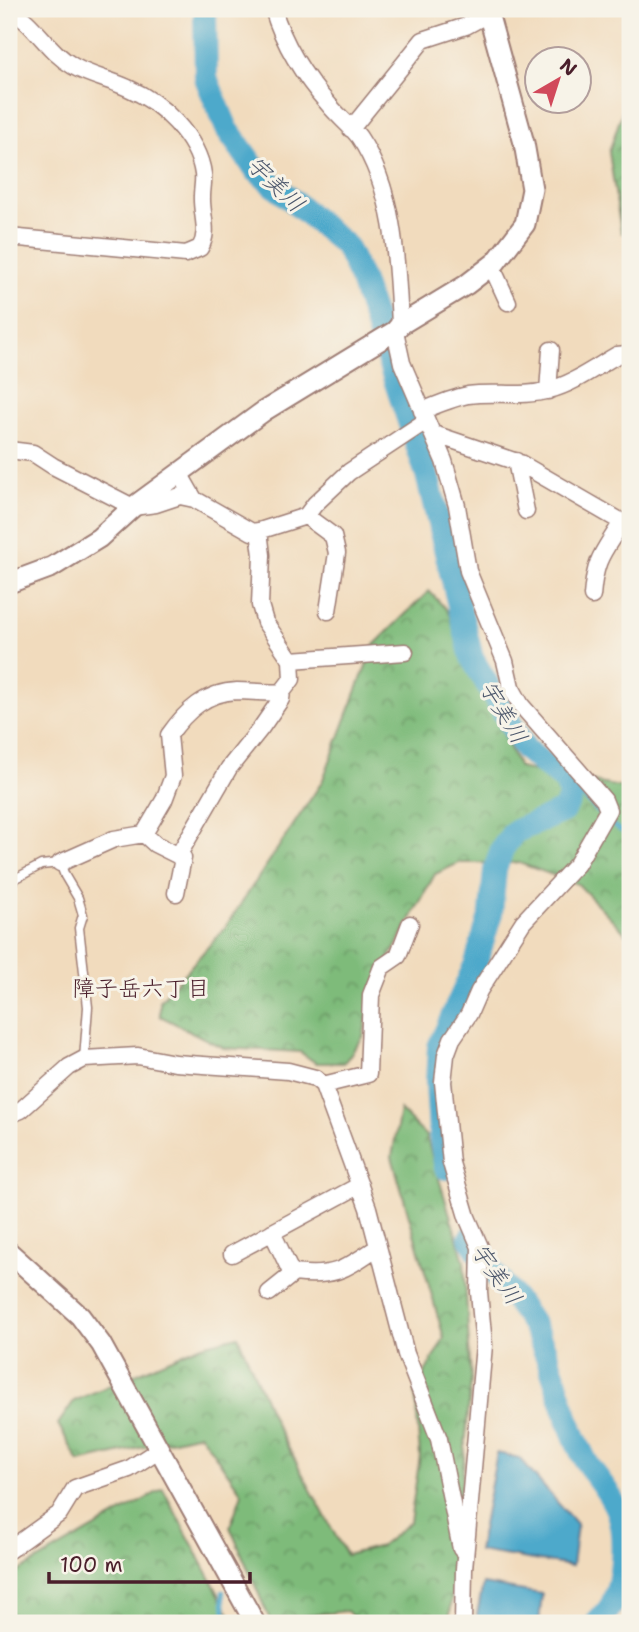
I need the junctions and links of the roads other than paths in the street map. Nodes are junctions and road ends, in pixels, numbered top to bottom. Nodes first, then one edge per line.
1 (9, 9) edge
2 (273, 9) edge
3 (488, 11) edge
4 (351, 129) junction
5 (9, 237) edge
6 (491, 265) junction
7 (508, 302) dead end
8 (395, 330) junction
9 (551, 350) dead end
10 (630, 356) edge
11 (548, 391) junction
12 (426, 422) junction
13 (9, 450) edge
14 (516, 461) junction
15 (179, 473) junction
16 (194, 499) junction
17 (133, 507) junction
18 (526, 511) dead end
19 (306, 516) junction
20 (626, 522) edge
21 (259, 531) junction
22 (9, 583) edge
23 (592, 596) dead end
24 (328, 611) dead end
25 (405, 652) dead end
26 (291, 660) junction
27 (282, 692) junction
28 (144, 834) junction
29 (178, 856) junction
30 (60, 863) junction
31 (9, 882) edge
32 (176, 893) dead end
33 (410, 924) dead end
34 (84, 1059) junction
35 (323, 1085) junction
36 (9, 1116) edge
37 (360, 1185) junction
38 (272, 1233) junction
39 (379, 1247) junction
40 (9, 1252) edge
41 (232, 1254) dead end
42 (294, 1273) junction
43 (269, 1293) dead end
44 (160, 1449) junction
45 (9, 1550) edge
46 (464, 1569) junction
47 (255, 1623) edge
48 (463, 1623) edge

1 - 5 street
2 - 4 street
3 - 4 street
3 - 6 street
4 - 8 street
6 - 7 street
6 - 8 street
8 - 12 street
8 - 15 street
9 - 11 street
10 - 11 street
11 - 12 street
12 - 14 street
12 - 19 street
12 - 46 street
13 - 17 street
14 - 18 street
14 - 20 street
15 - 16 street
15 - 17 street
16 - 17 street
16 - 21 street
17 - 22 street
19 - 21 street
19 - 24 street
20 - 23 street
21 - 26 street
25 - 26 street
26 - 27 street
27 - 28 street
27 - 29 street
28 - 29 street
28 - 30 street
29 - 32 street
30 - 31 lane
30 - 34 lane
33 - 35 street
34 - 35 street
34 - 36 street
35 - 37 street
37 - 38 street
37 - 39 street
38 - 41 street
38 - 42 street
39 - 42 street
39 - 46 street
40 - 44 street
42 - 43 street
44 - 45 street
44 - 47 street
46 - 48 street

